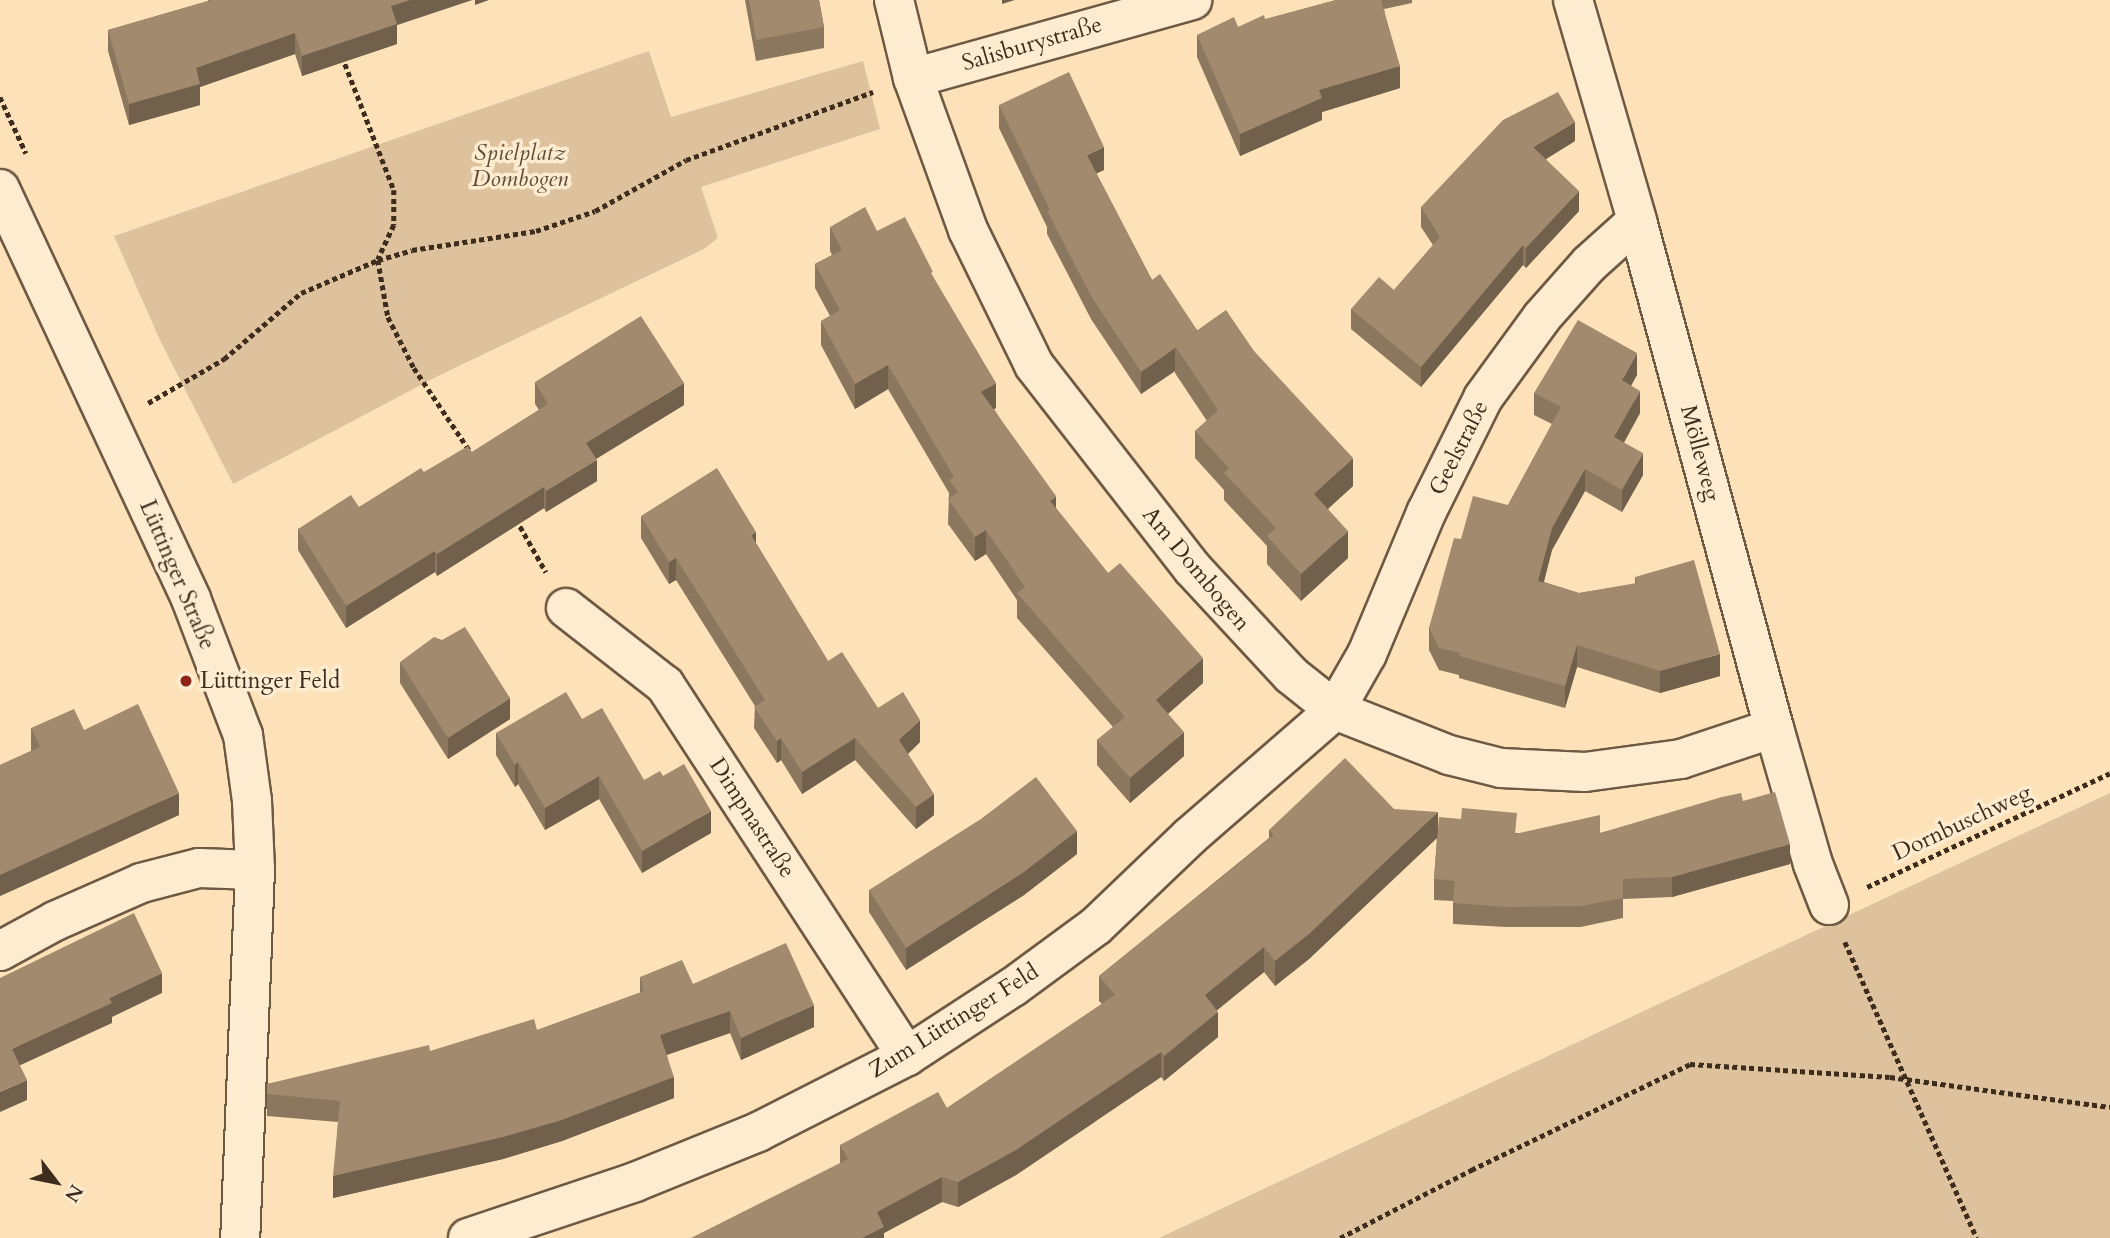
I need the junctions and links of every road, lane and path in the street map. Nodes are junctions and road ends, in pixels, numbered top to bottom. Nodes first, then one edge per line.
1 (894, 0) edge
2 (1192, 0) edge
3 (1573, 0) edge
4 (340, 51) edge
5 (913, 78) junction
6 (0, 189) edge
7 (1637, 220) junction
8 (378, 260) junction
9 (144, 405) dead end
10 (475, 457) edge
11 (511, 512) edge
12 (566, 608) joint
13 (1335, 710) junction
14 (1774, 729) junction
15 (2110, 773) edge
16 (255, 870) junction
17 (1829, 905) junction
18 (0, 951) edge
19 (907, 1056) junction
20 (1908, 1081) junction
21 (2110, 1107) edge
22 (240, 1238) edge
23 (468, 1238) edge
24 (1340, 1238) edge
25 (1977, 1238) edge

1 - 5 street, Am Dombogen
2 - 5 street, Salisburystraße
3 - 7 street, Mölleweg
4 - 8 path
5 - 8 path
5 - 13 street, Am Dombogen
6 - 16 street, Lüttinger Straße
7 - 13 street, Geelstraße
7 - 14 street, Mölleweg
8 - 9 path
8 - 10 path
11 - 12 path
12 - 19 street, Dimpnastraße
13 - 14 street, Am Dombogen
13 - 19 street, Zum Lüttinger Feld
14 - 17 street, Mölleweg
15 - 17 path, Dornbuschweg
16 - 18 street
16 - 22 street, Lüttinger Straße
17 - 20 path
19 - 23 street, Zum Lüttinger Feld
20 - 21 path
20 - 24 path
20 - 25 path

